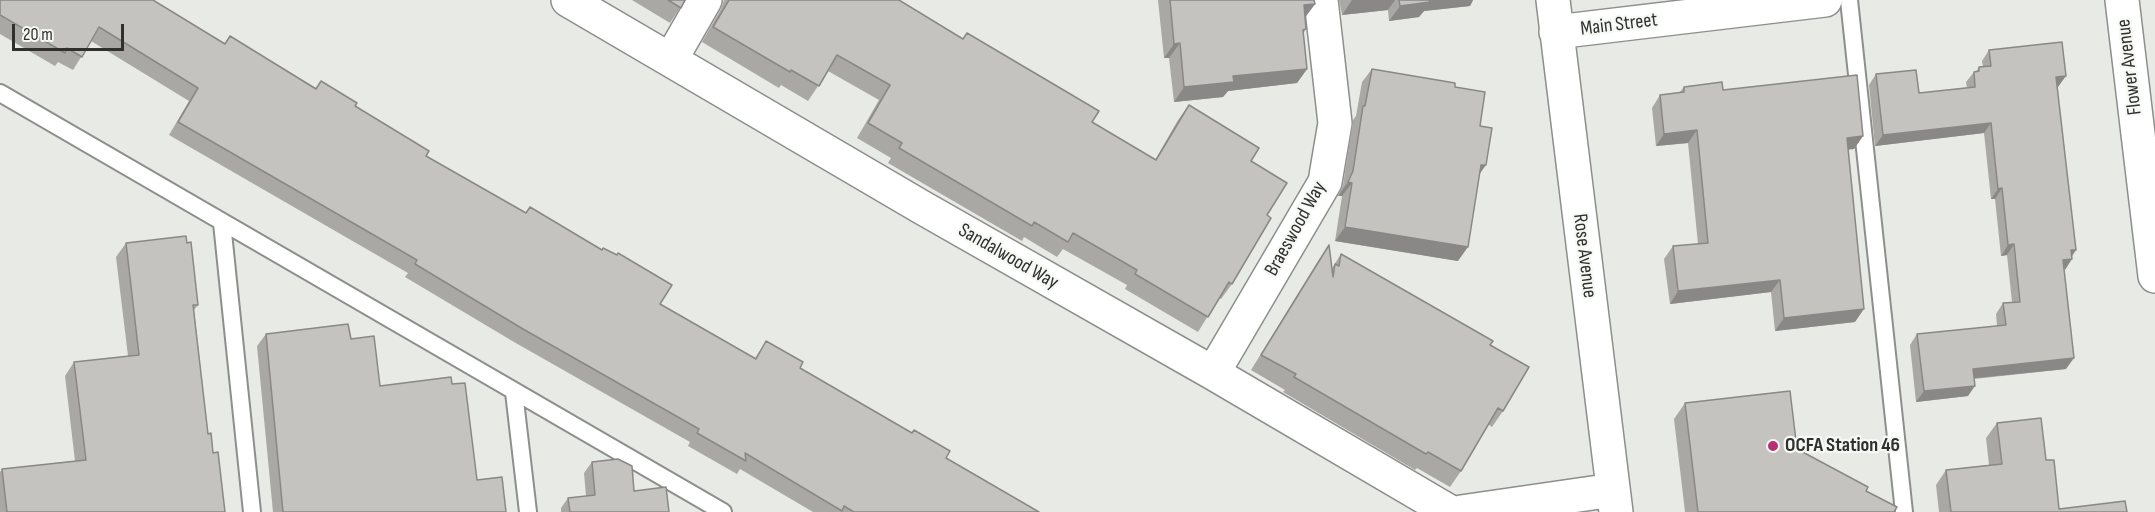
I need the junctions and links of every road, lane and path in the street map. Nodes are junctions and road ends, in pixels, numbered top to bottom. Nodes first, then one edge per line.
1 (568, 0) edge
2 (705, 0) edge
3 (1321, 0) edge
4 (1553, 0) edge
5 (1825, 0) edge
6 (1849, 0) edge
7 (2122, 0) edge
8 (1557, 32) junction
9 (671, 59) junction
10 (0, 93) edge
11 (222, 223) junction
12 (2155, 276) edge
13 (1214, 373) junction
14 (514, 392) junction
15 (1615, 501) edge
16 (252, 512) edge
17 (528, 512) edge
18 (723, 512) edge
19 (1450, 512) edge
20 (1461, 512) edge
21 (1904, 512) edge

1 - 9 street, Sandalwood Way
2 - 9 street
3 - 13 street, Braeswood Way
4 - 8 street, Rose Avenue
5 - 8 street, Main Street
6 - 21 lane
7 - 12 street, Flower Avenue
8 - 15 street, Rose Avenue
9 - 13 street, Sandalwood Way
10 - 11 lane
11 - 14 lane
11 - 16 lane
13 - 19 street, Sandalwood Way
14 - 17 lane
14 - 18 lane
15 - 20 street

